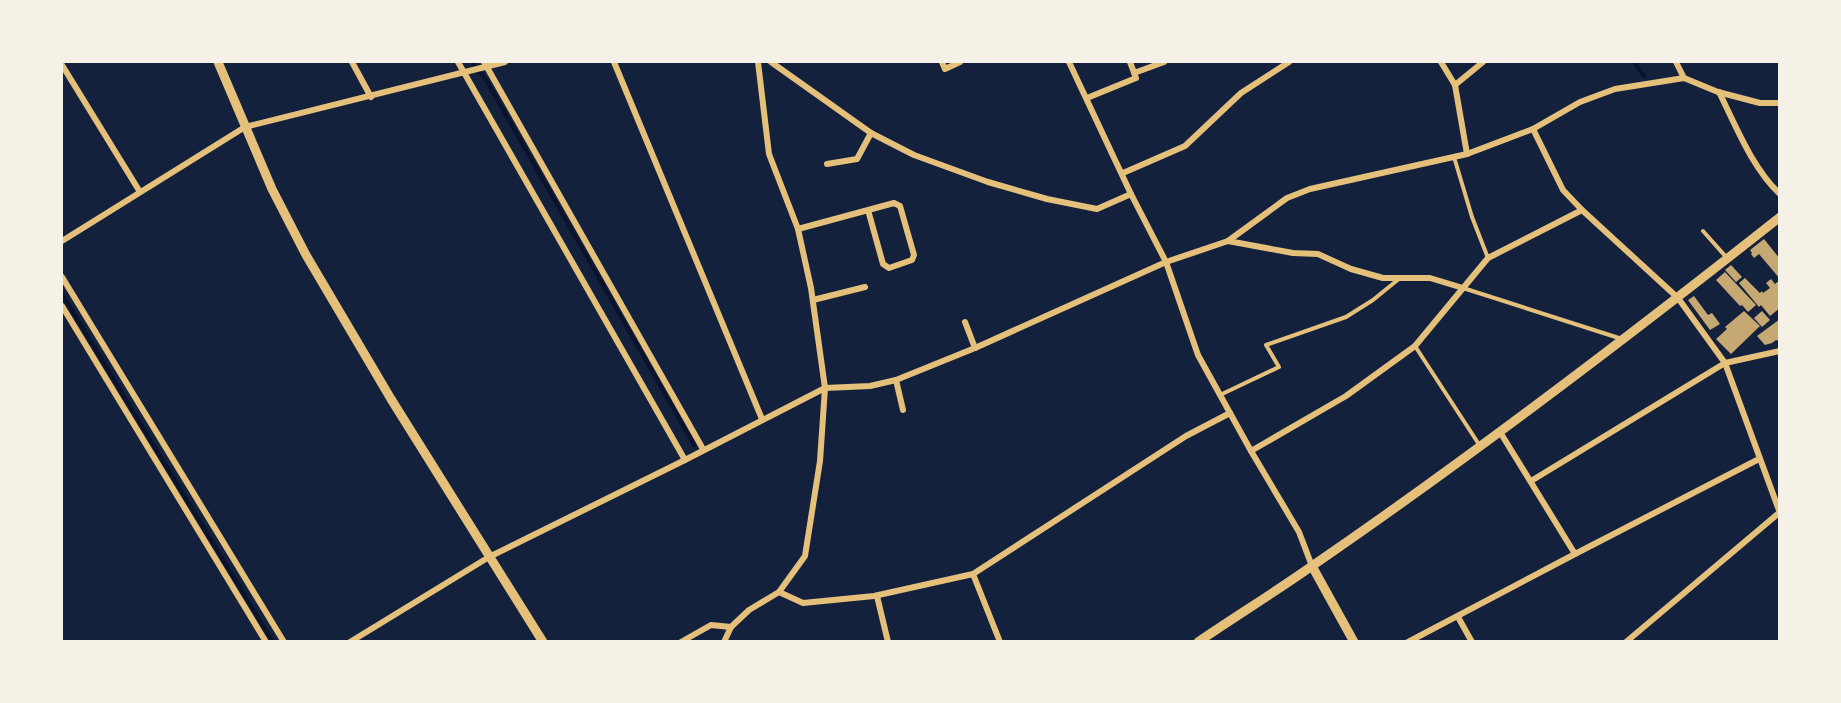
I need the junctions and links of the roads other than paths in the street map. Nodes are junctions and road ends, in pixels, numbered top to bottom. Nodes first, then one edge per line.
1 (218, 62) edge
2 (352, 62) edge
3 (458, 62) edge
4 (505, 62) edge
5 (614, 62) edge
6 (758, 62) edge
7 (771, 62) edge
8 (942, 62) edge
9 (960, 62) edge
10 (1069, 62) edge
11 (1130, 62) edge
12 (1164, 62) edge
13 (1289, 62) edge
14 (1441, 62) edge
15 (1483, 62) edge
16 (1676, 62) edge
17 (62, 65) edge
18 (486, 65) edge
19 (465, 71) junction
20 (1134, 73) junction
21 (1684, 78) junction
22 (1455, 85) junction
23 (1718, 92) junction
24 (371, 97) junction
25 (1087, 99) junction
26 (1779, 103) edge
27 (245, 127) junction
28 (1533, 129) junction
29 (871, 132) junction
30 (1467, 154) junction
31 (1454, 156) junction
32 (827, 164) dead end
33 (1123, 172) junction
34 (140, 192) junction
35 (1131, 194) junction
36 (1779, 194) edge
37 (868, 210) junction
38 (1582, 210) junction
39 (1779, 217) edge
40 (798, 230) junction
41 (1703, 231) dead end
42 (62, 241) edge
43 (1228, 241) junction
44 (1488, 258) junction
45 (1727, 259) junction
46 (1166, 262) junction
47 (62, 277) edge
48 (1400, 279) junction
49 (865, 287) dead end
50 (1463, 288) junction
51 (1678, 298) junction
52 (813, 300) junction
53 (62, 306) edge
54 (965, 322) dead end
55 (1622, 339) junction
56 (1415, 346) junction
57 (975, 348) junction
58 (1779, 351) edge
59 (1725, 363) junction
60 (896, 380) junction
61 (825, 388) junction
62 (1220, 396) junction
63 (903, 410) dead end
64 (1230, 413) junction
65 (762, 419) junction
66 (1500, 432) junction
67 (1480, 446) junction
68 (703, 450) junction
69 (1251, 451) junction
70 (1759, 459) junction
71 (685, 460) junction
72 (1531, 481) junction
73 (1779, 512) edge
74 (1575, 554) junction
75 (489, 557) junction
76 (1312, 566) junction
77 (973, 574) junction
78 (779, 592) junction
79 (877, 596) junction
80 (1458, 617) junction
81 (731, 627) junction
82 (266, 642) edge
83 (284, 642) edge
84 (350, 642) edge
85 (543, 642) edge
86 (681, 642) edge
87 (724, 642) edge
88 (888, 642) edge
89 (1000, 642) edge
90 (1198, 642) edge
91 (1354, 642) edge
92 (1408, 642) edge
93 (1472, 642) edge
94 (1626, 642) edge

1 - 27 street
2 - 24 street
3 - 19 street
4 - 18 street
5 - 65 street
6 - 40 street
7 - 29 street
8 - 9 street
10 - 25 street
11 - 20 street
12 - 20 street
13 - 33 street
14 - 22 street
15 - 22 street
16 - 21 street
17 - 34 street
18 - 19 street
18 - 68 street
19 - 24 street
19 - 71 street
20 - 25 street
21 - 23 street
21 - 28 street
22 - 30 street
23 - 26 street
23 - 36 street
24 - 27 street
25 - 33 street
27 - 34 street
27 - 75 street
28 - 30 street
28 - 38 street
29 - 32 street
29 - 35 street
30 - 31 street
31 - 43 street
31 - 44 lane
33 - 35 street
34 - 42 street
35 - 46 street
37 - 37 street
37 - 40 street
38 - 44 street
38 - 51 street
39 - 45 street
40 - 52 street
41 - 45 lane
43 - 46 street
43 - 48 street
44 - 50 street
45 - 51 street
46 - 57 street
46 - 62 street
47 - 83 street
48 - 50 street
48 - 62 lane
49 - 52 street
50 - 55 lane
50 - 56 street
51 - 55 street
51 - 59 street
52 - 61 street
53 - 82 street
54 - 57 street
55 - 66 street
56 - 67 lane
56 - 69 street
57 - 60 street
58 - 59 street
59 - 70 street
59 - 72 street
60 - 61 street
60 - 63 street
61 - 65 street
61 - 78 street
62 - 64 street
64 - 69 street
64 - 77 street
65 - 68 street
66 - 67 street
66 - 72 street
67 - 76 street
68 - 71 street
69 - 76 street
70 - 73 street
70 - 74 street
71 - 75 street
72 - 74 street
73 - 94 street
74 - 80 street
75 - 84 street
75 - 85 street
76 - 90 street
76 - 91 street
77 - 79 street
77 - 89 street
78 - 79 street
78 - 81 street
79 - 88 street
80 - 92 street
80 - 93 street
81 - 86 street
81 - 87 street

